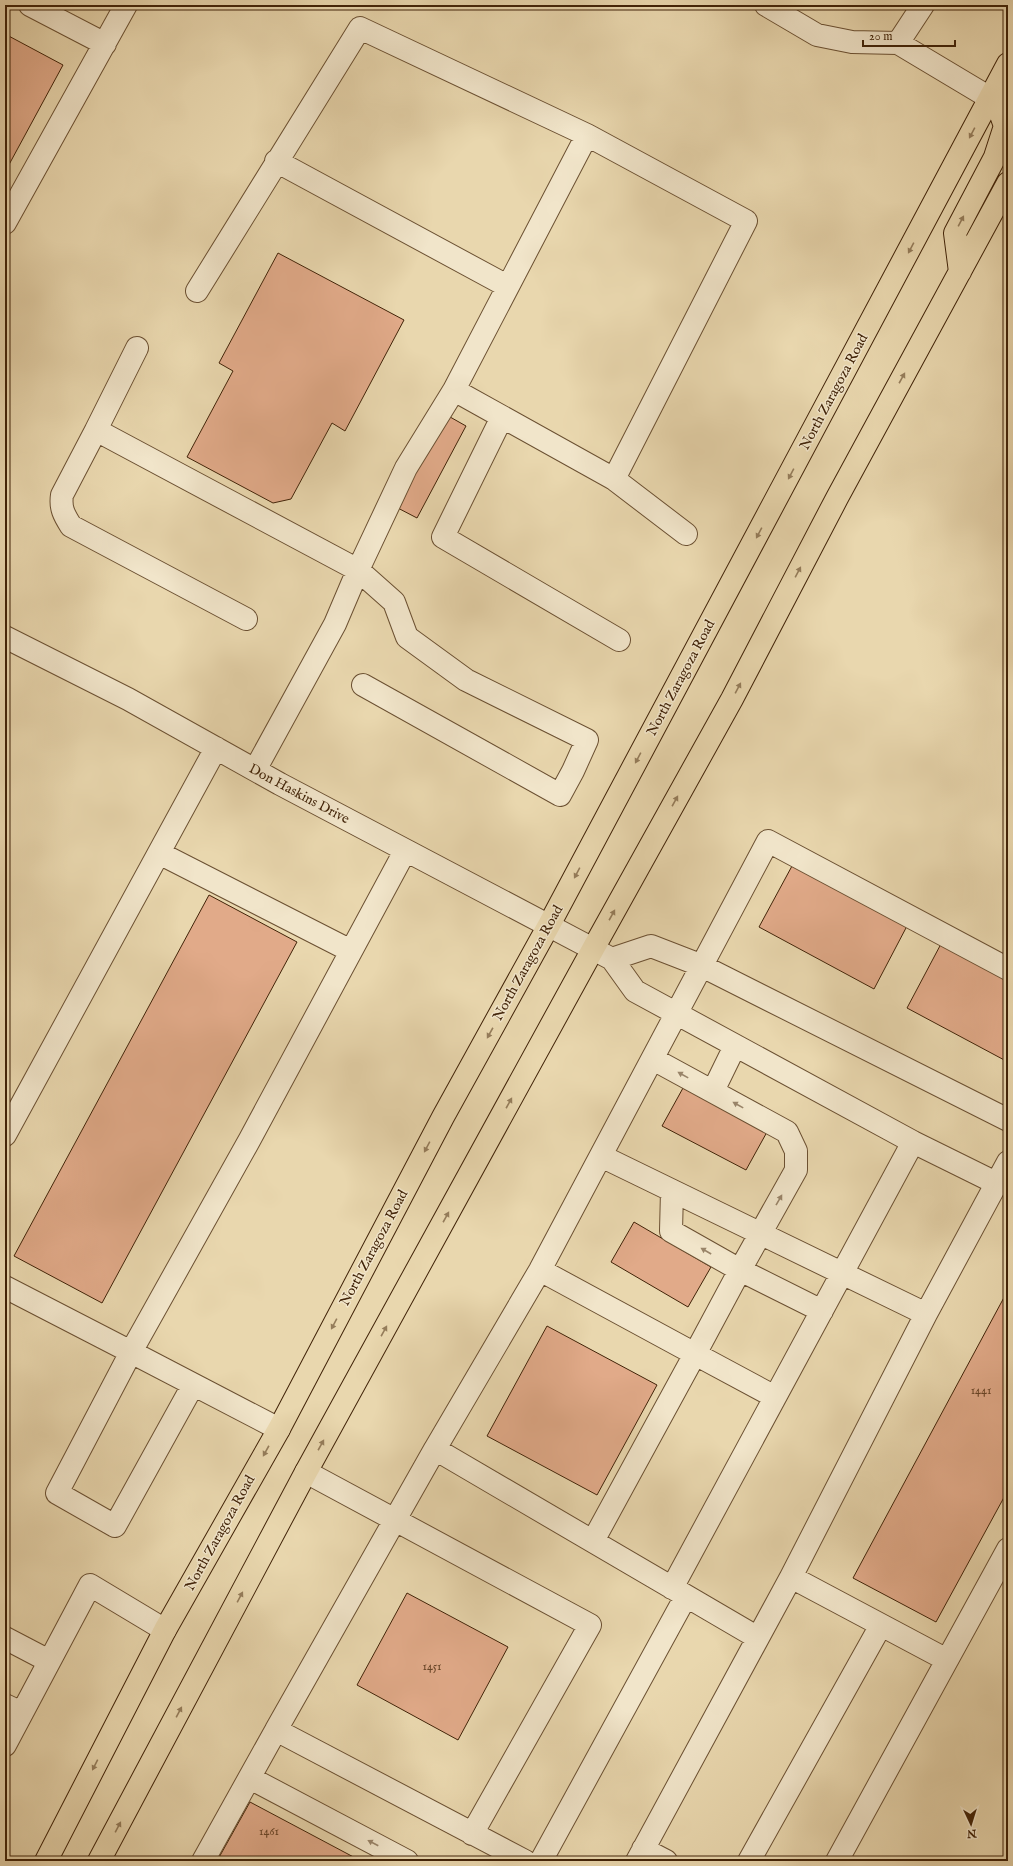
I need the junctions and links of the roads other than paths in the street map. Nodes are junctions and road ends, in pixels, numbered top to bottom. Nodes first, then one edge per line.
1 (30, 5) edge
2 (126, 5) edge
3 (766, 5) edge
4 (923, 5) edge
5 (898, 43) junction
6 (105, 44) junction
7 (1008, 64) edge
8 (990, 98) junction
9 (587, 135) junction
10 (276, 161) junction
11 (1008, 183) edge
12 (5, 223) edge
13 (960, 272) junction
14 (507, 286) junction
15 (197, 291) dead end
16 (138, 348) dead end
17 (454, 390) junction
18 (502, 417) junction
19 (96, 430) junction
20 (614, 479) junction
21 (686, 534) dead end
22 (358, 570) junction
23 (246, 619) dead end
24 (5, 637) edge
25 (619, 640) dead end
26 (362, 686) dead end
27 (216, 748) junction
28 (255, 770) junction
29 (405, 851) junction
30 (159, 853) junction
31 (549, 925) junction
32 (593, 949) junction
33 (351, 951) junction
34 (612, 959) junction
35 (700, 966) junction
36 (1008, 969) edge
37 (675, 1013) junction
38 (735, 1046) junction
39 (653, 1059) junction
40 (713, 1091) junction
41 (1008, 1120) edge
42 (5, 1135) edge
43 (913, 1142) junction
44 (601, 1156) junction
45 (1008, 1162) edge
46 (996, 1183) junction
47 (672, 1191) junction
48 (759, 1233) junction
49 (540, 1270) junction
50 (740, 1270) junction
51 (842, 1273) junction
52 (5, 1287) edge
53 (822, 1311) junction
54 (926, 1314) junction
55 (131, 1352) junction
56 (695, 1354) junction
57 (193, 1385) junction
58 (775, 1398) junction
59 (279, 1429) junction
60 (435, 1449) junction
61 (306, 1472) junction
62 (395, 1520) junction
63 (593, 1541) junction
64 (1008, 1548) edge
65 (791, 1578) junction
66 (679, 1592) junction
67 (881, 1625) junction
68 (165, 1630) junction
69 (5, 1638) edge
70 (758, 1638) junction
71 (947, 1660) junction
72 (49, 1661) junction
73 (13, 1709) edge
74 (276, 1730) junction
75 (5, 1745) edge
76 (250, 1778) junction
77 (472, 1834) junction
78 (640, 1855) edge
79 (46, 1861) edge
80 (99, 1861) edge
81 (202, 1861) edge
82 (407, 1861) edge
83 (525, 1861) edge
84 (541, 1861) edge
85 (666, 1861) edge
86 (749, 1861) edge
87 (837, 1861) edge

1 - 6 street
2 - 6 street
3 - 5 street
4 - 5 street
5 - 8 street
6 - 12 street
7 - 8 main road, North Zaragoza Road
13 -> 8 main road
8 -> 31 main road, North Zaragoza Road
9 - 10 street
9 - 14 street
9 - 20 street
10 - 14 street
10 - 15 street
11 - 13 main road
32 -> 13 main road
14 - 17 street
16 - 19 street
17 - 18 street
17 - 22 street
18 - 20 street
18 - 25 street
19 - 22 street
19 - 23 street
20 - 21 street
22 - 26 street
22 - 28 street
24 - 27 street, Don Haskins Drive
27 - 28 street, Don Haskins Drive
27 - 30 street
28 - 29 street, Don Haskins Drive
29 - 31 street, Don Haskins Drive
29 - 33 street
30 - 33 street
30 - 42 street
31 - 32 street, Don Haskins Drive
31 -> 59 main road, North Zaragoza Road
32 - 34 street, Don Haskins Drive
61 -> 32 main road
33 - 55 street
34 - 35 street
34 - 37 street
35 - 36 street
35 - 37 street
35 - 41 street
37 - 38 street
37 - 39 street
38 - 40 street
38 - 43 street
40 -> 39 street
39 - 44 street
48 -> 40 street
43 - 46 street
43 - 51 street
44 - 47 street
44 - 49 street
45 - 46 street
46 - 54 street
47 - 48 street
50 -> 47 street
48 - 50 street
48 - 51 street
49 - 56 street
49 - 60 street
50 - 53 street
50 - 56 street
51 - 53 street
51 - 54 street
52 - 55 street
53 - 58 street
54 - 65 street
55 - 57 street
55 - 57 street
56 - 58 street
56 - 63 street
57 - 59 street
58 - 66 street
59 -> 68 main road, North Zaragoza Road
60 - 62 street
60 - 63 street
61 - 62 street
80 -> 61 main road
62 - 74 street
62 - 77 street
63 - 66 street
64 - 71 street
65 - 67 street
65 - 70 street
66 - 70 street
66 - 84 street
67 - 71 street
67 - 86 street
68 - 72 street
68 -> 79 main road, North Zaragoza Road
69 - 72 street
70 - 78 street
71 - 87 street
72 - 73 street
73 - 75 street
74 - 76 street
74 - 77 street
76 - 81 street
82 -> 76 street
77 - 83 street
78 - 85 street

